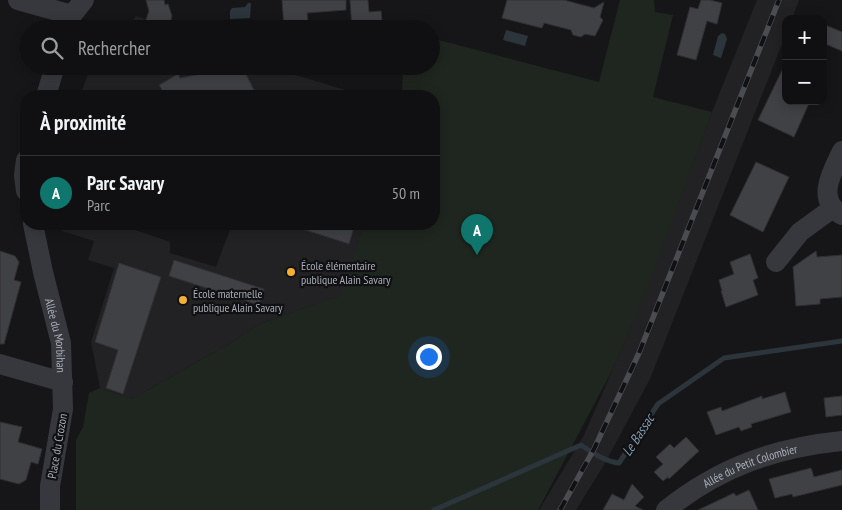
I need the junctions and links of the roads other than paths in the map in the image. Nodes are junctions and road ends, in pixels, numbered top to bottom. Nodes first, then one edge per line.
1 (18, 0) edge
2 (69, 11) edge
3 (52, 75) edge
4 (48, 90) edge
5 (842, 151) edge
6 (837, 212) edge
7 (34, 230) edge
8 (776, 262) dead end
9 (0, 364) edge
10 (64, 382) junction
11 (842, 441) edge
12 (50, 510) edge
13 (666, 510) edge

1 - 2 street
3 - 4 street
5 - 6 street
6 - 8 street
7 - 10 street, Allée du Morbihan
9 - 10 street, Allée du Morbihan
10 - 12 street, Place du Crozon
11 - 13 street, Allée du Petit Colombier

